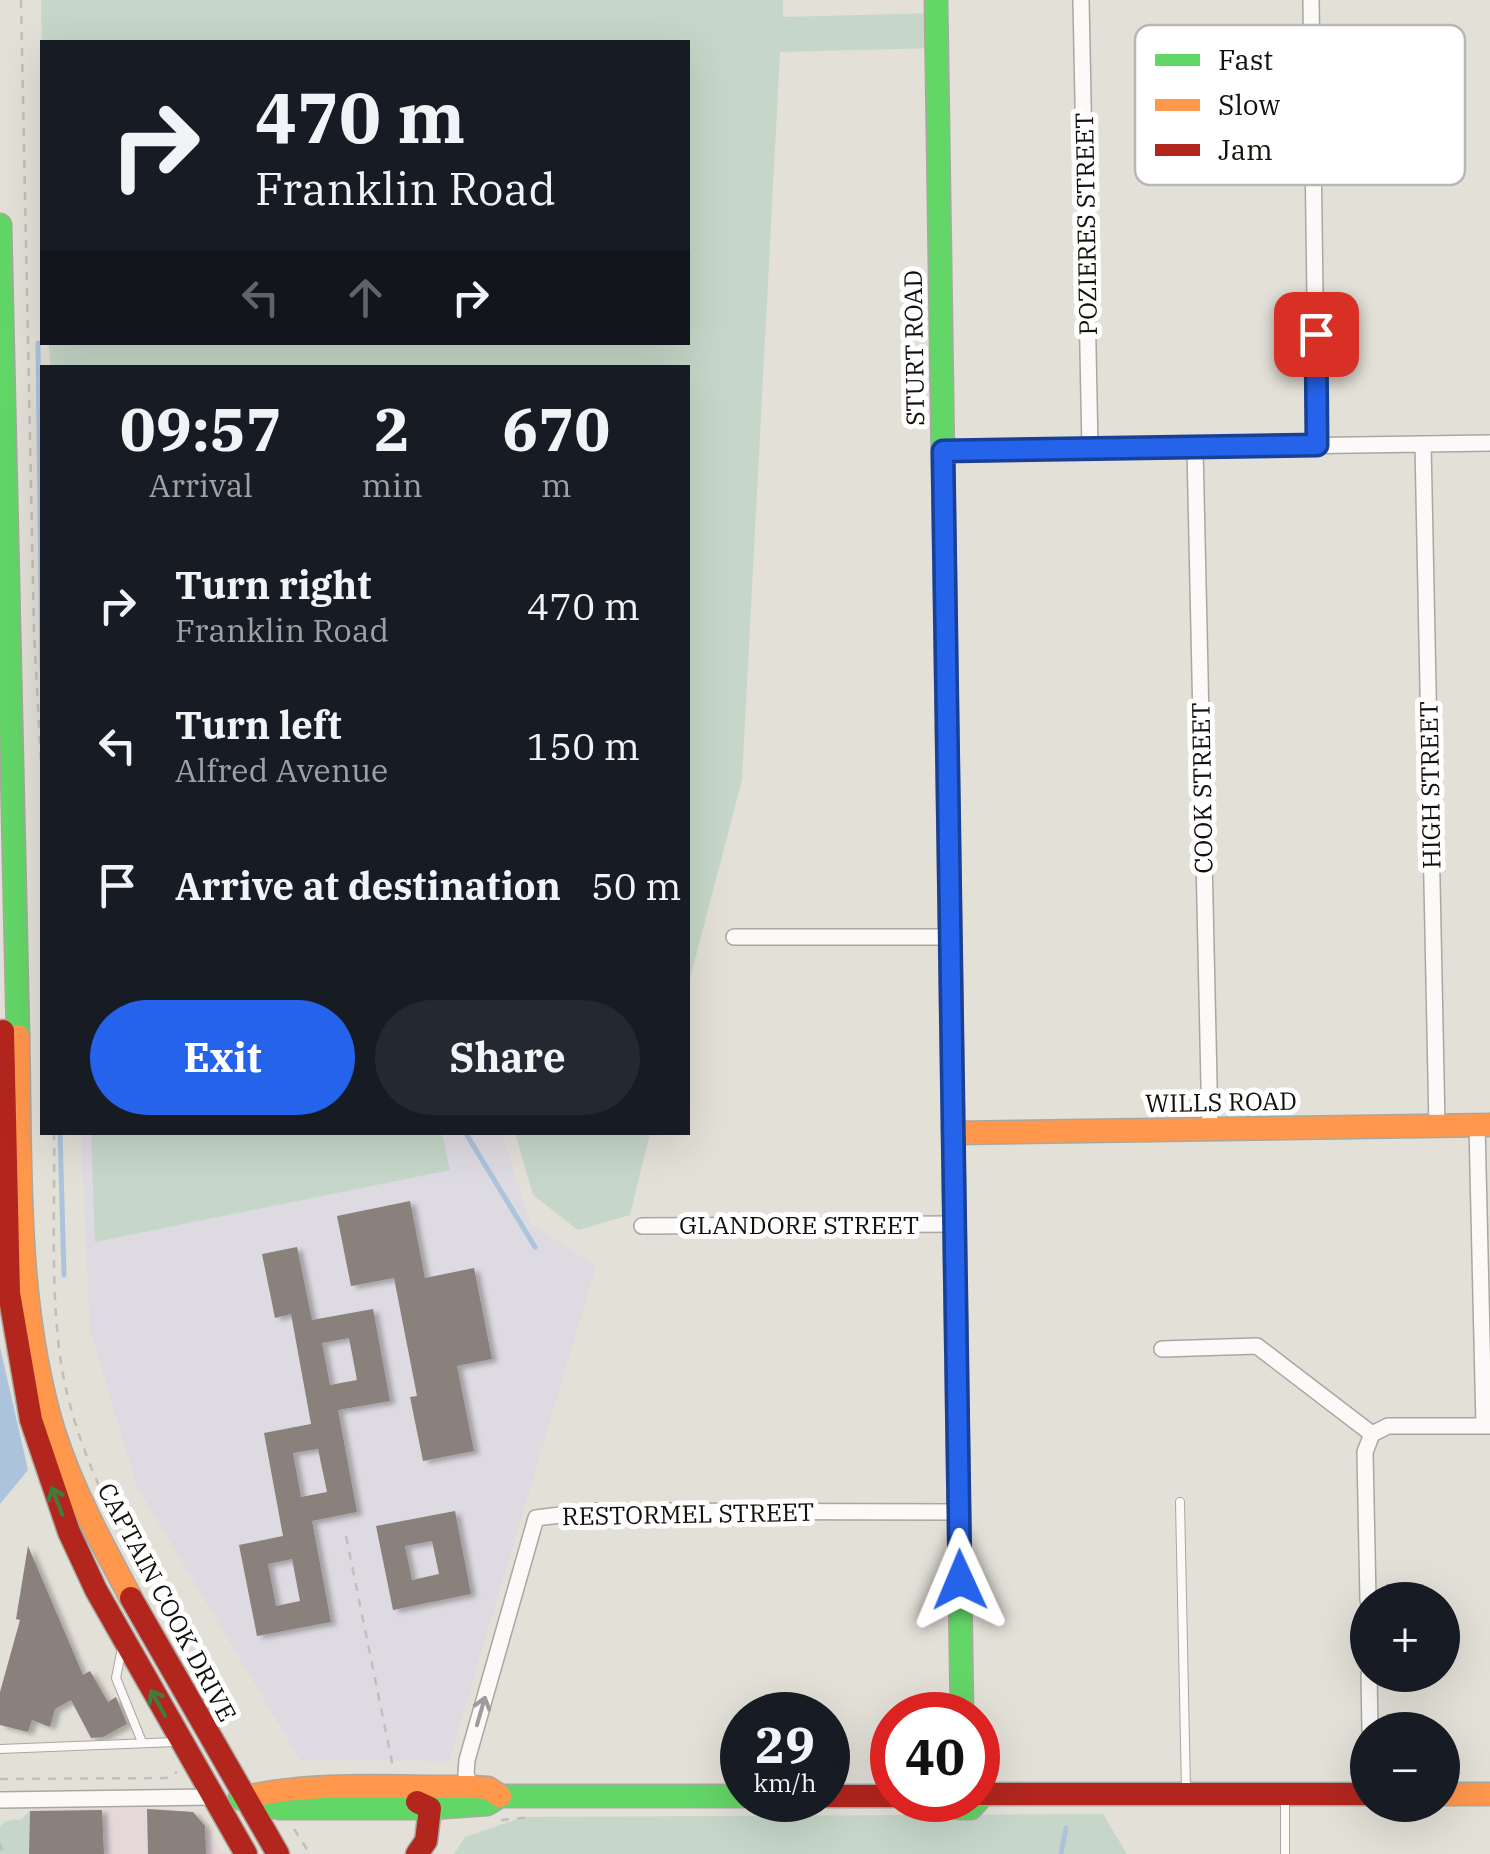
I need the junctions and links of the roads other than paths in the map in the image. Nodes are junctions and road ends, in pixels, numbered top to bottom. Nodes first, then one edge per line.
1 (936, 0) edge
2 (1081, 0) edge
3 (1311, 0) edge
4 (1311, 25) edge
5 (1313, 185) edge
6 (0, 224) edge
7 (1490, 442) edge
8 (1423, 444) junction
9 (1317, 445) junction
10 (1195, 448) junction
11 (1090, 449) junction
12 (943, 451) junction
13 (0, 831) edge
14 (734, 937) dead end
15 (950, 938) junction
16 (1483, 1125) edge
17 (1437, 1126) junction
18 (1210, 1129) junction
19 (954, 1133) junction
20 (955, 1224) junction
21 (642, 1226) dead end
22 (1162, 1349) dead end
23 (1487, 1426) edge
24 (1372, 1434) junction
25 (1180, 1502) dead end
26 (960, 1512) junction
27 (1368, 1582) edge
28 (124, 1641) junction
29 (962, 1692) edge
30 (142, 1742) junction
31 (180, 1742) junction
32 (0, 1749) edge
33 (351, 1788) junction
34 (1000, 1790) edge
35 (1186, 1794) junction
36 (1286, 1794) junction
37 (1350, 1794) edge
38 (1460, 1794) edge
39 (1490, 1794) edge
40 (483, 1796) junction
41 (720, 1796) edge
42 (212, 1797) junction
43 (243, 1798) junction
44 (0, 1800) edge
45 (430, 1808) junction
46 (246, 1854) edge
47 (278, 1854) edge
48 (417, 1854) edge
49 (1285, 1854) edge

1 - 12 street, STURT ROAD
2 - 11 street, POZIERES STREET
3 - 4 street
5 - 9 street
6 - 43 street, CAPTAIN COOK DRIVE
7 - 8 street
8 - 9 street
8 - 17 street, HIGH STREET
9 - 10 street
10 - 11 street
10 - 18 street, COOK STREET
11 - 12 street
12 - 15 street, STURT ROAD
28 -> 13 street, CAPTAIN COOK DRIVE
14 - 15 street
15 - 19 street, STURT ROAD
16 - 17 street, WILLS ROAD
16 - 23 street
17 - 18 street, WILLS ROAD
18 - 19 street, WILLS ROAD
19 - 20 street, STURT ROAD
20 - 21 street, GLANDORE STREET
20 - 26 street, STURT ROAD
22 - 24 street
23 - 24 street
24 - 27 street
25 - 35 lane
26 - 29 street, STURT ROAD
40 -> 26 street, RESTORMEL STREET
28 - 30 lane
31 -> 28 street, CAPTAIN COOK DRIVE
30 - 31 lane
30 - 32 lane
31 - 42 street, CAPTAIN COOK DRIVE
33 - 40 street
33 - 43 street
33 - 45 street
34 - 35 street
35 - 36 street
36 - 37 street
36 - 49 lane
38 - 39 street
40 - 41 street
40 - 45 street
42 - 43 street
42 - 44 street
42 - 46 street, CAPTAIN COOK DRIVE
43 - 45 street
43 - 47 street, CAPTAIN COOK DRIVE
45 - 48 street

